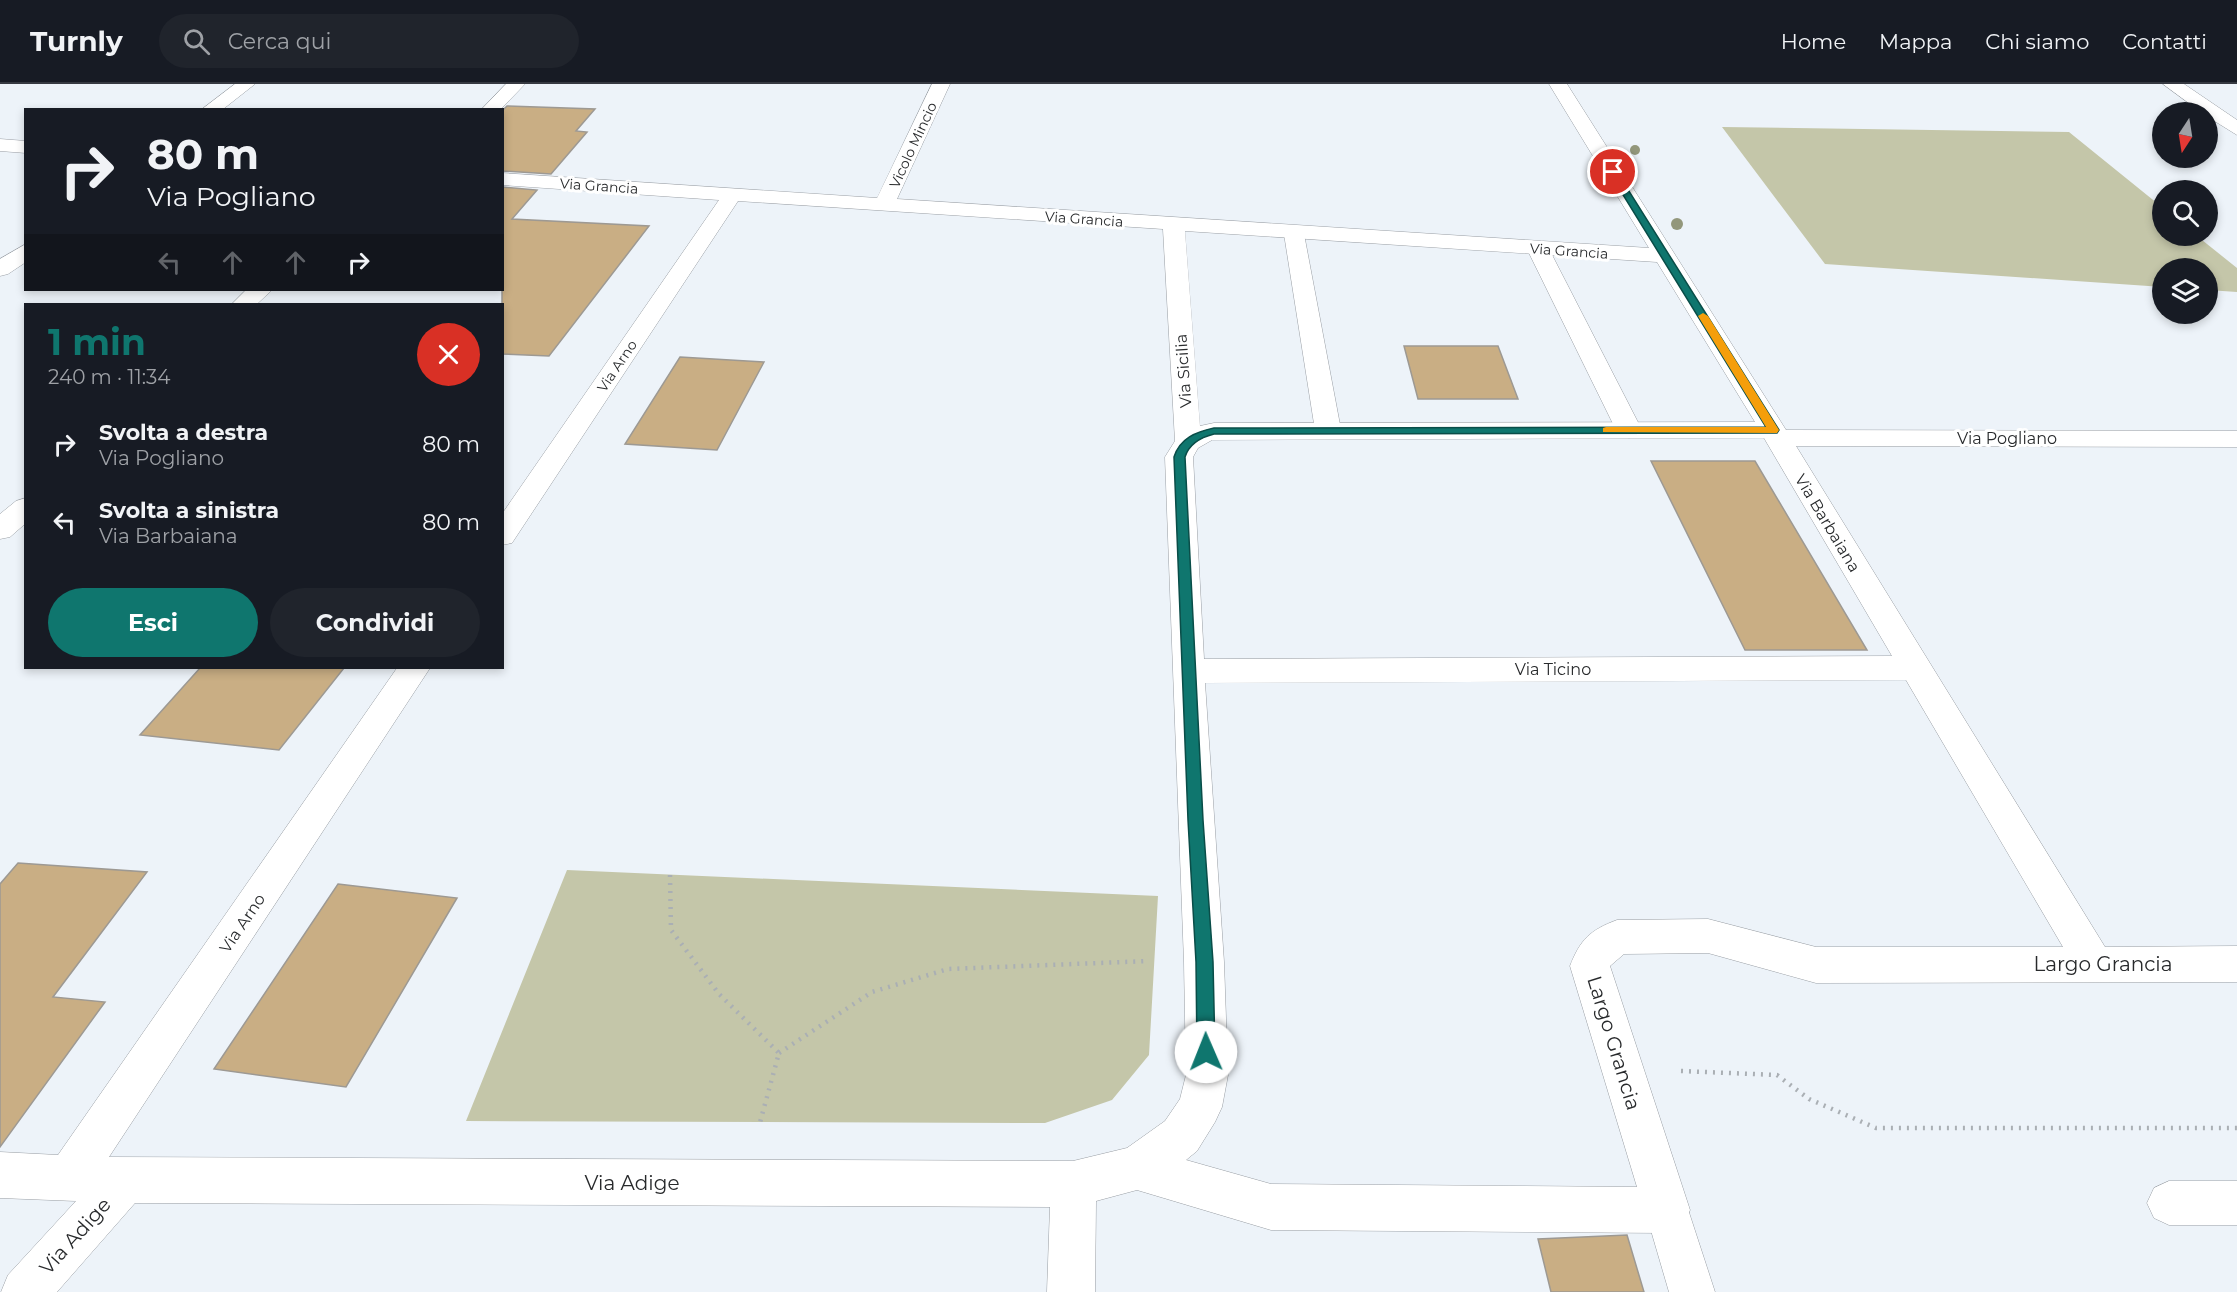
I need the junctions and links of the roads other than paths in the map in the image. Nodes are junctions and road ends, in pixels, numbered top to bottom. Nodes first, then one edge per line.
1 (246, 84) edge
2 (516, 84) edge
3 (941, 84) edge
4 (1558, 84) edge
5 (2172, 84) edge
6 (213, 108) edge
7 (492, 108) edge
8 (2237, 129) edge
9 (0, 146) edge
10 (24, 147) edge
11 (504, 179) edge
12 (732, 195) junction
13 (884, 206) junction
14 (1174, 225) junction
15 (1293, 234) junction
16 (1538, 249) junction
17 (24, 252) edge
18 (1666, 256) junction
19 (0, 269) edge
20 (259, 291) edge
21 (244, 303) edge
22 (1328, 430) junction
23 (1629, 430) junction
24 (1775, 434) junction
25 (2237, 439) edge
26 (1188, 441) junction
27 (24, 509) edge
28 (0, 530) edge
29 (504, 533) edge
30 (1916, 668) junction
31 (413, 669) edge
32 (1190, 671) junction
33 (2094, 964) junction
34 (2237, 964) edge
35 (1137, 1168) junction
36 (0, 1175) edge
37 (69, 1178) junction
38 (125, 1180) junction
39 (1073, 1184) junction
40 (2169, 1203) dead end
41 (2237, 1203) edge
42 (1667, 1210) junction
43 (25, 1292) edge
44 (1071, 1292) edge
45 (1692, 1292) edge

1 - 6 lane
2 - 7 lane
3 - 13 street, Vicolo Mincio
4 - 18 street, Via Barbaiana
5 - 8 street
9 - 10 street
11 - 12 street, Via Grancia
12 - 13 street, Via Grancia
12 - 29 street, Via Arno
13 - 14 street, Via Grancia
14 - 15 street, Via Grancia
14 - 26 street, Via Sicilia
15 - 16 street, Via Grancia
15 - 22 lane
16 - 18 street, Via Grancia
16 - 23 lane
17 - 19 street
18 - 24 street, Via Barbaiana
20 - 21 street
22 - 23 street, Via Pogliano
22 - 26 street, Via Pogliano
23 - 24 street, Via Pogliano
24 - 25 street, Via Pogliano
24 - 30 street, Via Barbaiana
26 - 32 street, Via Sicilia
27 - 28 street
30 - 32 street, Via Ticino
30 - 33 street, Via Barbaiana
31 - 37 street, Via Arno
32 - 35 street, Via Sicilia
33 - 34 street, Largo Grancia
33 - 42 street, Largo Grancia
35 - 39 street, Via Adige
35 - 42 street
36 - 37 street, Via Adige
37 - 38 street, Via Adige
38 - 39 street, Via Adige
38 - 43 street, Via Adige
39 - 44 street
40 - 41 lane
42 - 45 lane

